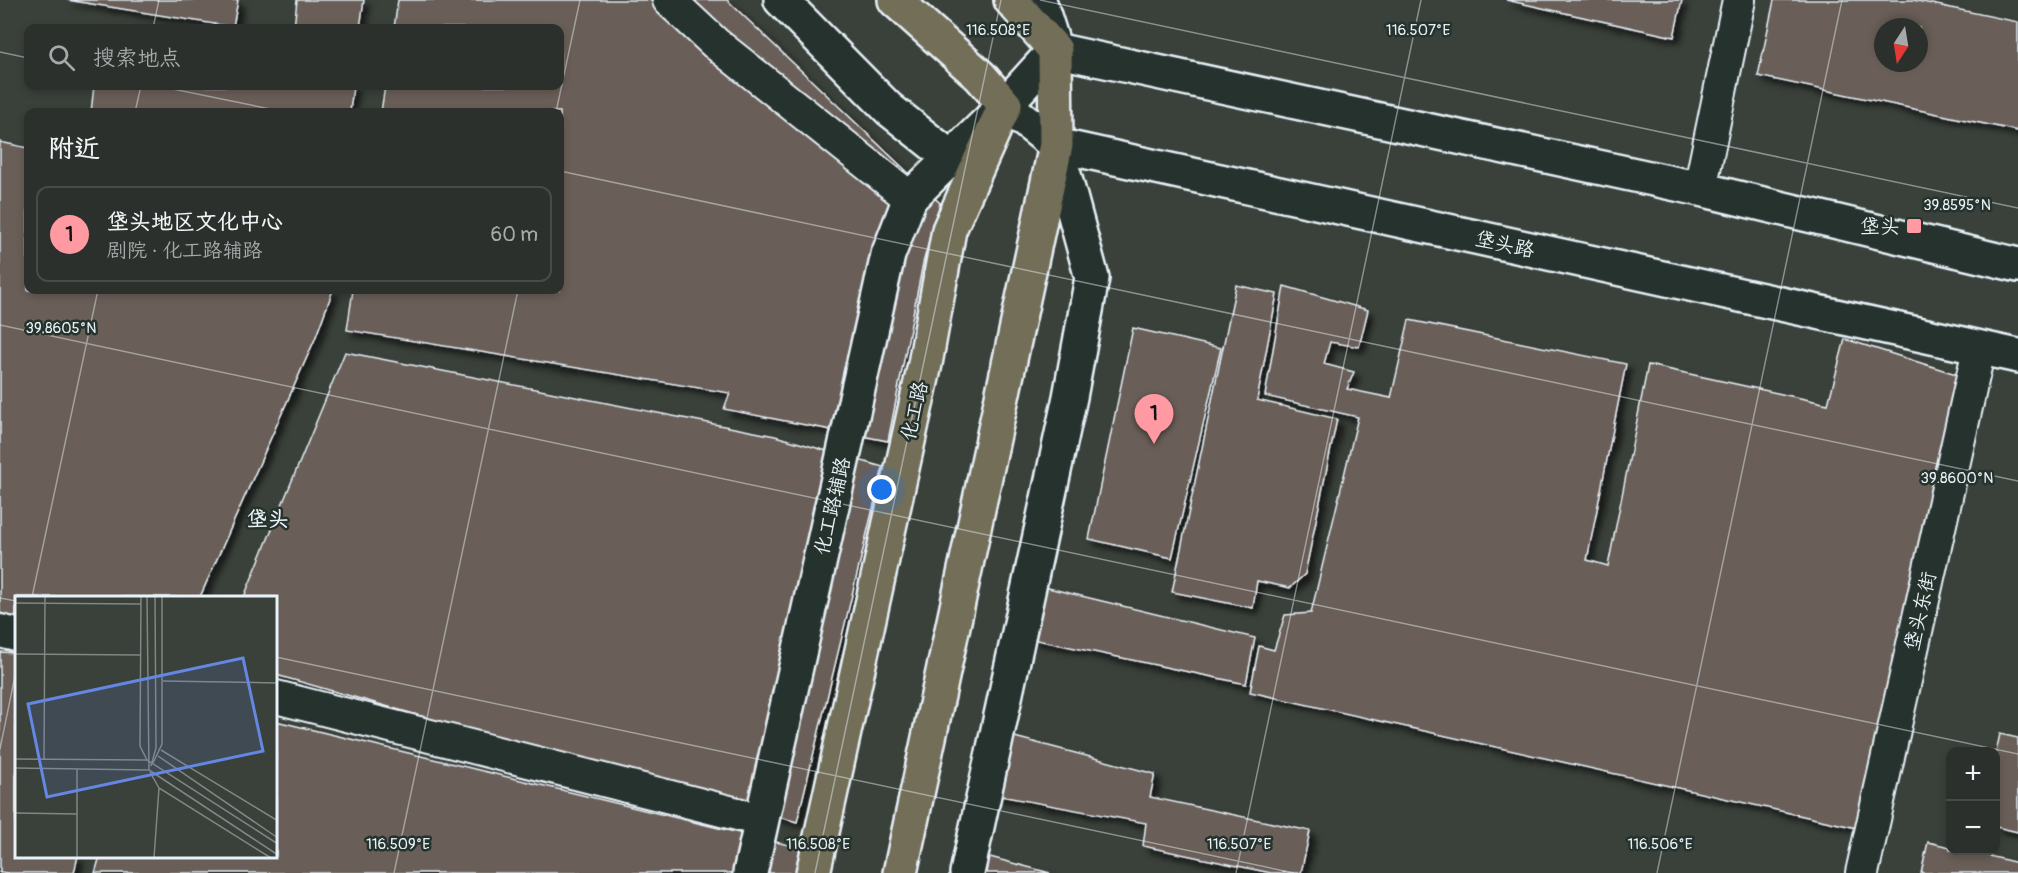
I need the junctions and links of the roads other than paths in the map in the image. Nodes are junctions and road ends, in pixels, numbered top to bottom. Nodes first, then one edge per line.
1 (669, 0) edge
2 (780, 0) edge
3 (895, 0) edge
4 (1011, 0) edge
5 (1039, 0) edge
6 (1739, 0) edge
7 (1055, 50) junction
8 (1005, 105) junction
9 (1056, 145) junction
10 (951, 158) junction
11 (1700, 189) junction
12 (910, 198) junction
13 (2018, 265) edge
14 (1979, 349) junction
15 (2018, 356) edge
16 (0, 632) edge
17 (15, 635) edge
18 (278, 698) edge
19 (761, 820) junction
20 (750, 873) edge
21 (813, 873) edge
22 (900, 873) edge
23 (967, 873) edge
24 (1862, 873) edge

1 - 12 street
2 - 10 main road
3 - 8 main road
4 - 7 main road
5 - 7 main road
6 - 11 street
7 - 8 main road, 化工路辅路
7 - 9 main road
7 - 11 main road
8 - 9 main road, 垡头路
8 - 10 main road, 化工路辅路
8 - 21 main road, 化工路
9 - 14 main road, 垡头路
9 - 22 main road
9 - 23 main road
10 - 12 main road, 化工路辅路
11 - 13 main road
12 - 19 main road, 化工路辅路
14 - 15 main road, 垡头路
14 - 24 street, 垡头东街
16 - 17 street
18 - 19 street
19 - 20 main road, 化工路辅路

